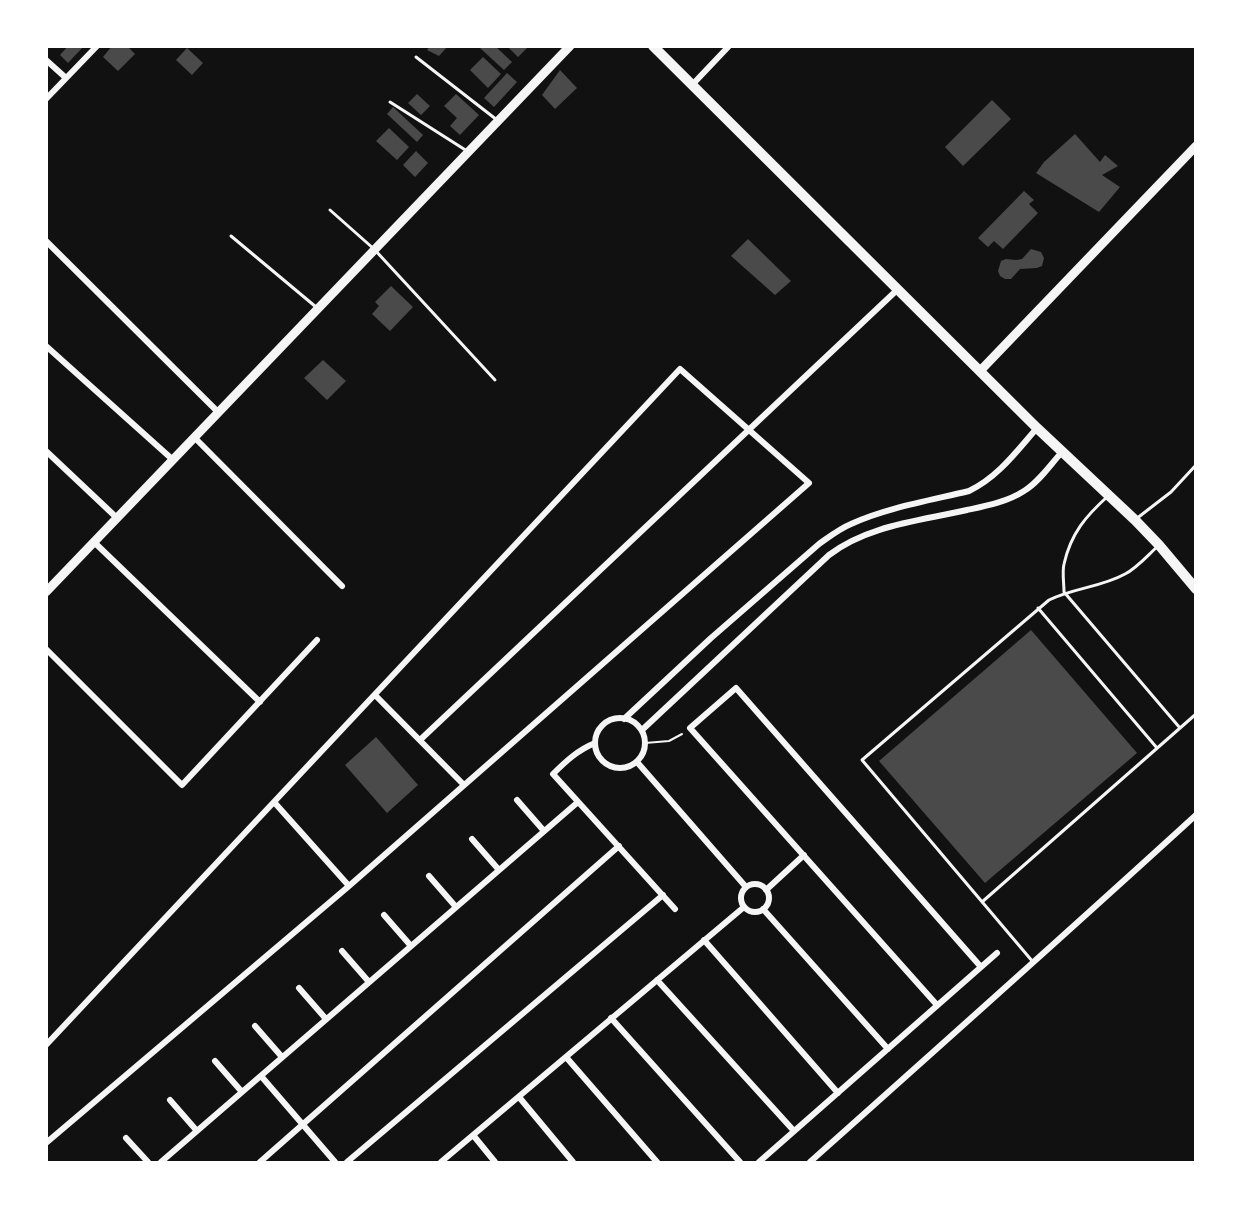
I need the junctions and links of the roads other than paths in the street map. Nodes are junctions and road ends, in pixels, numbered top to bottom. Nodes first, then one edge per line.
1 (97, 46) edge
2 (570, 46) edge
3 (653, 46) edge
4 (729, 46) edge
5 (416, 57) dead end
6 (46, 60) edge
7 (66, 78) junction
8 (692, 85) junction
9 (46, 99) edge
10 (390, 102) dead end
11 (499, 121) junction
12 (1196, 146) edge
13 (468, 152) junction
14 (330, 210) dead end
15 (231, 236) dead end
16 (46, 241) edge
17 (374, 249) junction
18 (897, 290) junction
19 (317, 308) junction
20 (46, 346) edge
21 (980, 372) junction
22 (495, 380) dead end
23 (218, 412) junction
24 (1037, 428) junction
25 (749, 430) junction
26 (194, 436) junction
27 (46, 451) edge
28 (1062, 452) junction
29 (172, 459) junction
30 (1196, 465) edge
31 (1108, 495) junction
32 (117, 518) junction
33 (1135, 520) junction
34 (94, 542) junction
35 (1159, 545) junction
36 (342, 585) dead end
37 (1196, 589) edge
38 (46, 592) edge
39 (1064, 592) junction
40 (1038, 608) junction
41 (317, 640) dead end
42 (46, 649) edge
43 (375, 695) junction
44 (260, 702) junction
45 (1196, 714) edge
46 (624, 719) junction
47 (1180, 728) junction
48 (642, 730) junction
49 (420, 740) junction
50 (596, 743) junction
51 (1157, 748) junction
52 (637, 762) junction
53 (463, 784) junction
54 (517, 800) dead end
55 (274, 802) junction
56 (578, 802) junction
57 (1196, 815) edge
58 (544, 831) junction
59 (472, 838) dead end
60 (619, 846) junction
61 (804, 855) junction
62 (499, 870) junction
63 (429, 876) dead end
64 (349, 886) junction
65 (746, 887) junction
66 (766, 890) junction
67 (663, 895) junction
68 (982, 902) junction
69 (744, 907) junction
70 (456, 908) junction
71 (675, 909) dead end
72 (763, 909) junction
73 (384, 915) dead end
74 (704, 940) junction
75 (411, 946) junction
76 (342, 951) dead end
77 (997, 953) dead end
78 (1034, 963) junction
79 (981, 967) junction
80 (657, 980) junction
81 (369, 982) junction
82 (299, 988) dead end
83 (938, 1005) junction
84 (611, 1018) junction
85 (326, 1019) junction
86 (255, 1026) dead end
87 (46, 1045) edge
88 (888, 1049) junction
89 (282, 1057) junction
90 (566, 1057) junction
91 (215, 1061) dead end
92 (261, 1076) junction
93 (242, 1092) junction
94 (838, 1093) junction
95 (519, 1097) junction
96 (170, 1100) dead end
97 (303, 1125) junction
98 (197, 1131) junction
99 (795, 1131) junction
100 (473, 1135) junction
101 (126, 1138) dead end
102 (46, 1143) edge
103 (148, 1162) edge
104 (160, 1162) edge
105 (260, 1162) edge
106 (335, 1162) edge
107 (347, 1162) edge
108 (441, 1162) edge
109 (495, 1162) edge
110 (573, 1162) edge
111 (657, 1162) edge
112 (740, 1162) edge
113 (759, 1162) edge
114 (810, 1162) edge

1 - 7 street
2 - 11 main road
3 - 8 highway
4 - 8 street
5 - 11 lane
6 - 7 street
7 - 9 street
8 - 18 highway
10 - 13 lane
11 - 13 main road
12 - 21 main road
13 - 17 main road
14 - 17 lane
15 - 19 lane
16 - 23 street
17 - 19 main road
17 - 22 lane
18 - 21 highway
18 - 25 street
19 - 23 main road
20 - 29 street
21 - 24 highway
23 - 26 main road
24 - 28 highway
24 - 46 street
25 - 43 street
25 - 49 street
25 - 53 street
26 - 29 main road
26 - 36 street
27 - 32 street
28 - 31 highway
28 - 48 street
29 - 32 main road
30 - 33 lane
31 - 33 highway
31 - 39 lane
32 - 34 main road
33 - 35 highway
34 - 38 main road
34 - 44 street
35 - 37 highway
35 - 39 lane
39 - 40 lane
39 - 47 lane
40 - 51 lane
40 - 68 lane
41 - 44 street
42 - 44 street
43 - 49 street
43 - 55 street
45 - 47 lane
46 - 48 street
46 - 50 street
47 - 51 lane
48 - 52 street
49 - 53 street
50 - 52 street
50 - 56 street
51 - 68 lane
52 - 65 street
53 - 64 street
54 - 58 street
55 - 64 street
55 - 87 street
56 - 58 street
56 - 60 street
57 - 78 street
58 - 62 street
59 - 62 street
60 - 67 street
60 - 97 street
61 - 66 street
61 - 79 street
61 - 83 street
62 - 70 street
63 - 70 street
64 - 102 street
65 - 66 street
65 - 69 street
66 - 72 street
67 - 71 street
67 - 107 street
68 - 78 lane
69 - 72 street
69 - 74 street
70 - 75 street
72 - 88 street
73 - 75 street
74 - 80 street
74 - 94 street
75 - 81 street
76 - 81 street
77 - 79 street
78 - 114 street
79 - 83 street
80 - 84 street
80 - 99 street
81 - 85 street
82 - 85 street
83 - 88 street
84 - 90 street
84 - 112 street
85 - 89 street
86 - 89 street
88 - 94 street
89 - 92 street
90 - 95 street
90 - 111 street
91 - 93 street
92 - 93 street
92 - 97 street
93 - 98 street
94 - 99 street
95 - 100 street
95 - 110 street
96 - 98 street
97 - 105 street
97 - 106 street
98 - 104 street
99 - 113 street
100 - 108 street
100 - 109 street
101 - 103 street

